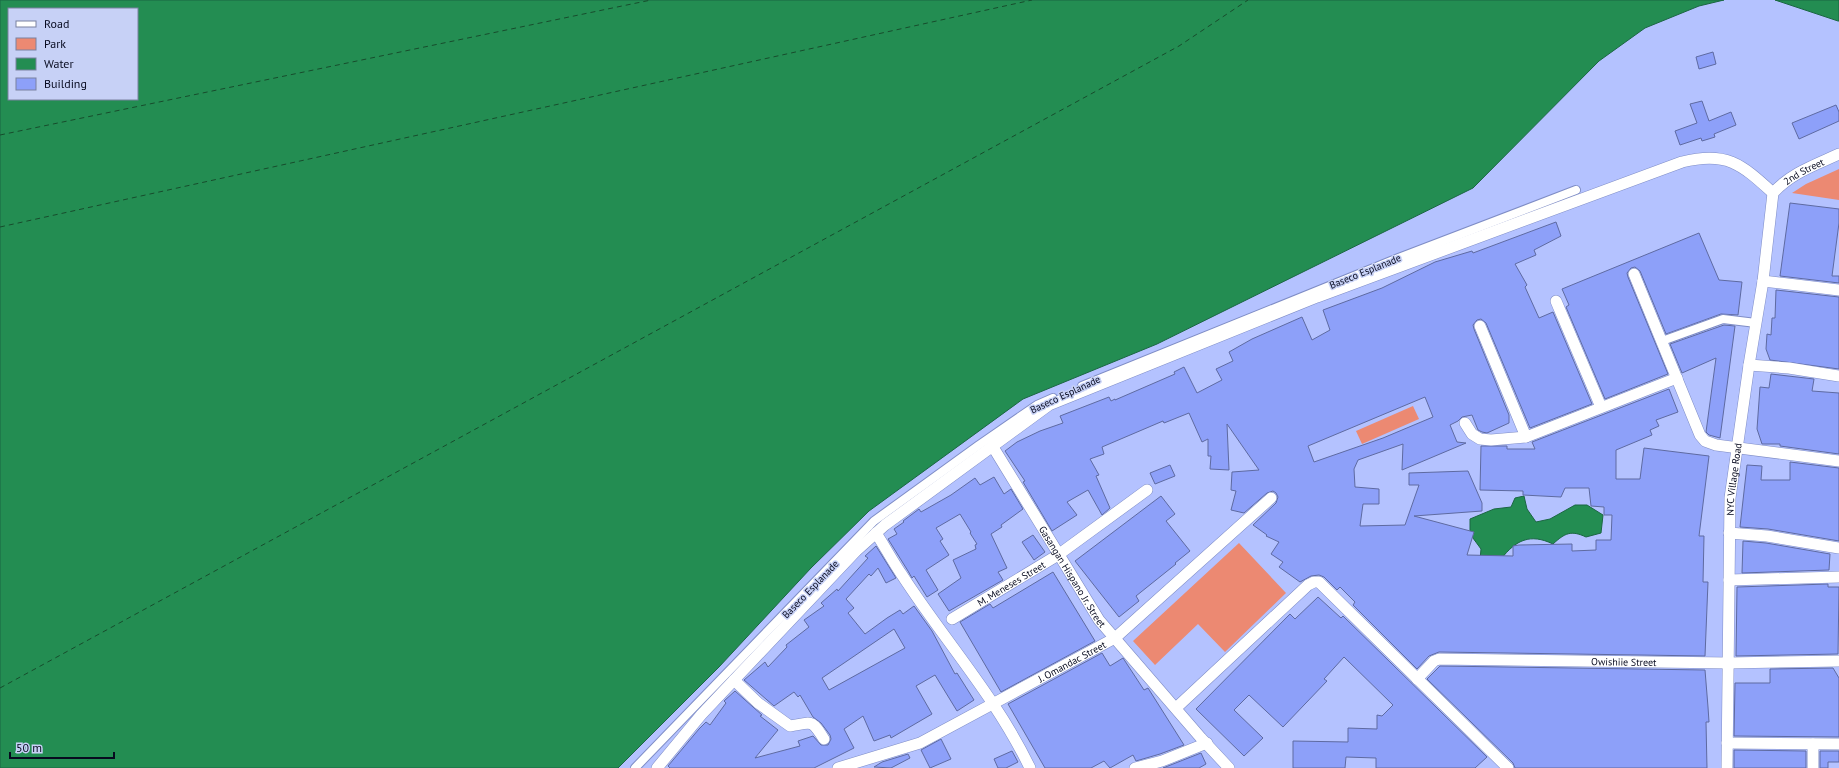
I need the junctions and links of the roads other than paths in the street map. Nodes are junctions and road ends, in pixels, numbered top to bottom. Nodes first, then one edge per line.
1 (1839, 154) edge
2 (1576, 190) dead end
3 (1773, 193) junction
4 (1634, 274) dead end
5 (1763, 281) junction
6 (1839, 290) edge
7 (1556, 301) dead end
8 (1756, 323) junction
9 (1480, 326) dead end
10 (1662, 341) junction
11 (1749, 365) junction
12 (1839, 376) edge
13 (1677, 378) junction
14 (1601, 408) junction
15 (1465, 423) dead end
16 (1526, 437) junction
17 (993, 447) junction
18 (1737, 447) junction
19 (1839, 461) edge
20 (1147, 490) dead end
21 (1270, 498) dead end
22 (876, 533) junction
23 (1729, 533) junction
24 (1839, 548) edge
25 (1058, 555) junction
26 (1839, 577) edge
27 (1729, 580) junction
28 (952, 619) dead end
29 (1115, 638) junction
30 (1839, 661) edge
31 (1729, 663) junction
32 (1417, 679) junction
33 (734, 680) junction
34 (994, 704) junction
35 (1176, 708) junction
36 (824, 739) dead end
37 (1207, 743) junction
38 (1727, 743) junction
39 (1813, 744) junction
40 (1839, 744) edge
41 (635, 768) edge
42 (657, 768) edge
43 (838, 768) edge
44 (1030, 768) edge
45 (1135, 768) edge
46 (1229, 768) edge
47 (1508, 768) edge
48 (1727, 768) edge
49 (1813, 768) edge

1 - 3 street, 2nd Street
2 - 41 street, Baseco Esplanade
3 - 5 street, NYC Village Road
3 - 17 street
4 - 10 street
5 - 6 street
5 - 8 street, NYC Village Road
7 - 14 street
8 - 10 street
8 - 11 street, NYC Village Road
9 - 16 street
10 - 13 street
11 - 12 street
11 - 18 street, NYC Village Road
13 - 14 street
13 - 18 street
14 - 16 street
15 - 16 street
17 - 22 street
17 - 25 street, Gasangan Hispano Jr. Street
18 - 19 street
18 - 23 street, NYC Village Road
20 - 25 street, M. Meneses Street
21 - 29 street, J. Omandac Street
22 - 33 street
22 - 34 street
23 - 24 street
23 - 27 street, NYC Village Road
25 - 28 street, M. Meneses Street
25 - 29 street, Gasangan Hispano Jr. Street
26 - 27 street
27 - 31 street, NYC Village Road
29 - 34 street, J. Omandac Street
29 - 35 street, Gasangan Hispano Jr. Street
30 - 31 street, Owishiie Street
31 - 32 street, Owishiie Street
31 - 38 street, NYC Village Road
32 - 35 street
32 - 47 street
33 - 36 street
33 - 42 street
34 - 43 street, J. Omandac Street
34 - 44 street
35 - 37 street, Gasangan Hispano Jr. Street
37 - 45 street
37 - 46 street, Gasangan Hispano Jr. Street
38 - 39 street
38 - 48 street, NYC Village Road
39 - 40 street
39 - 49 street

